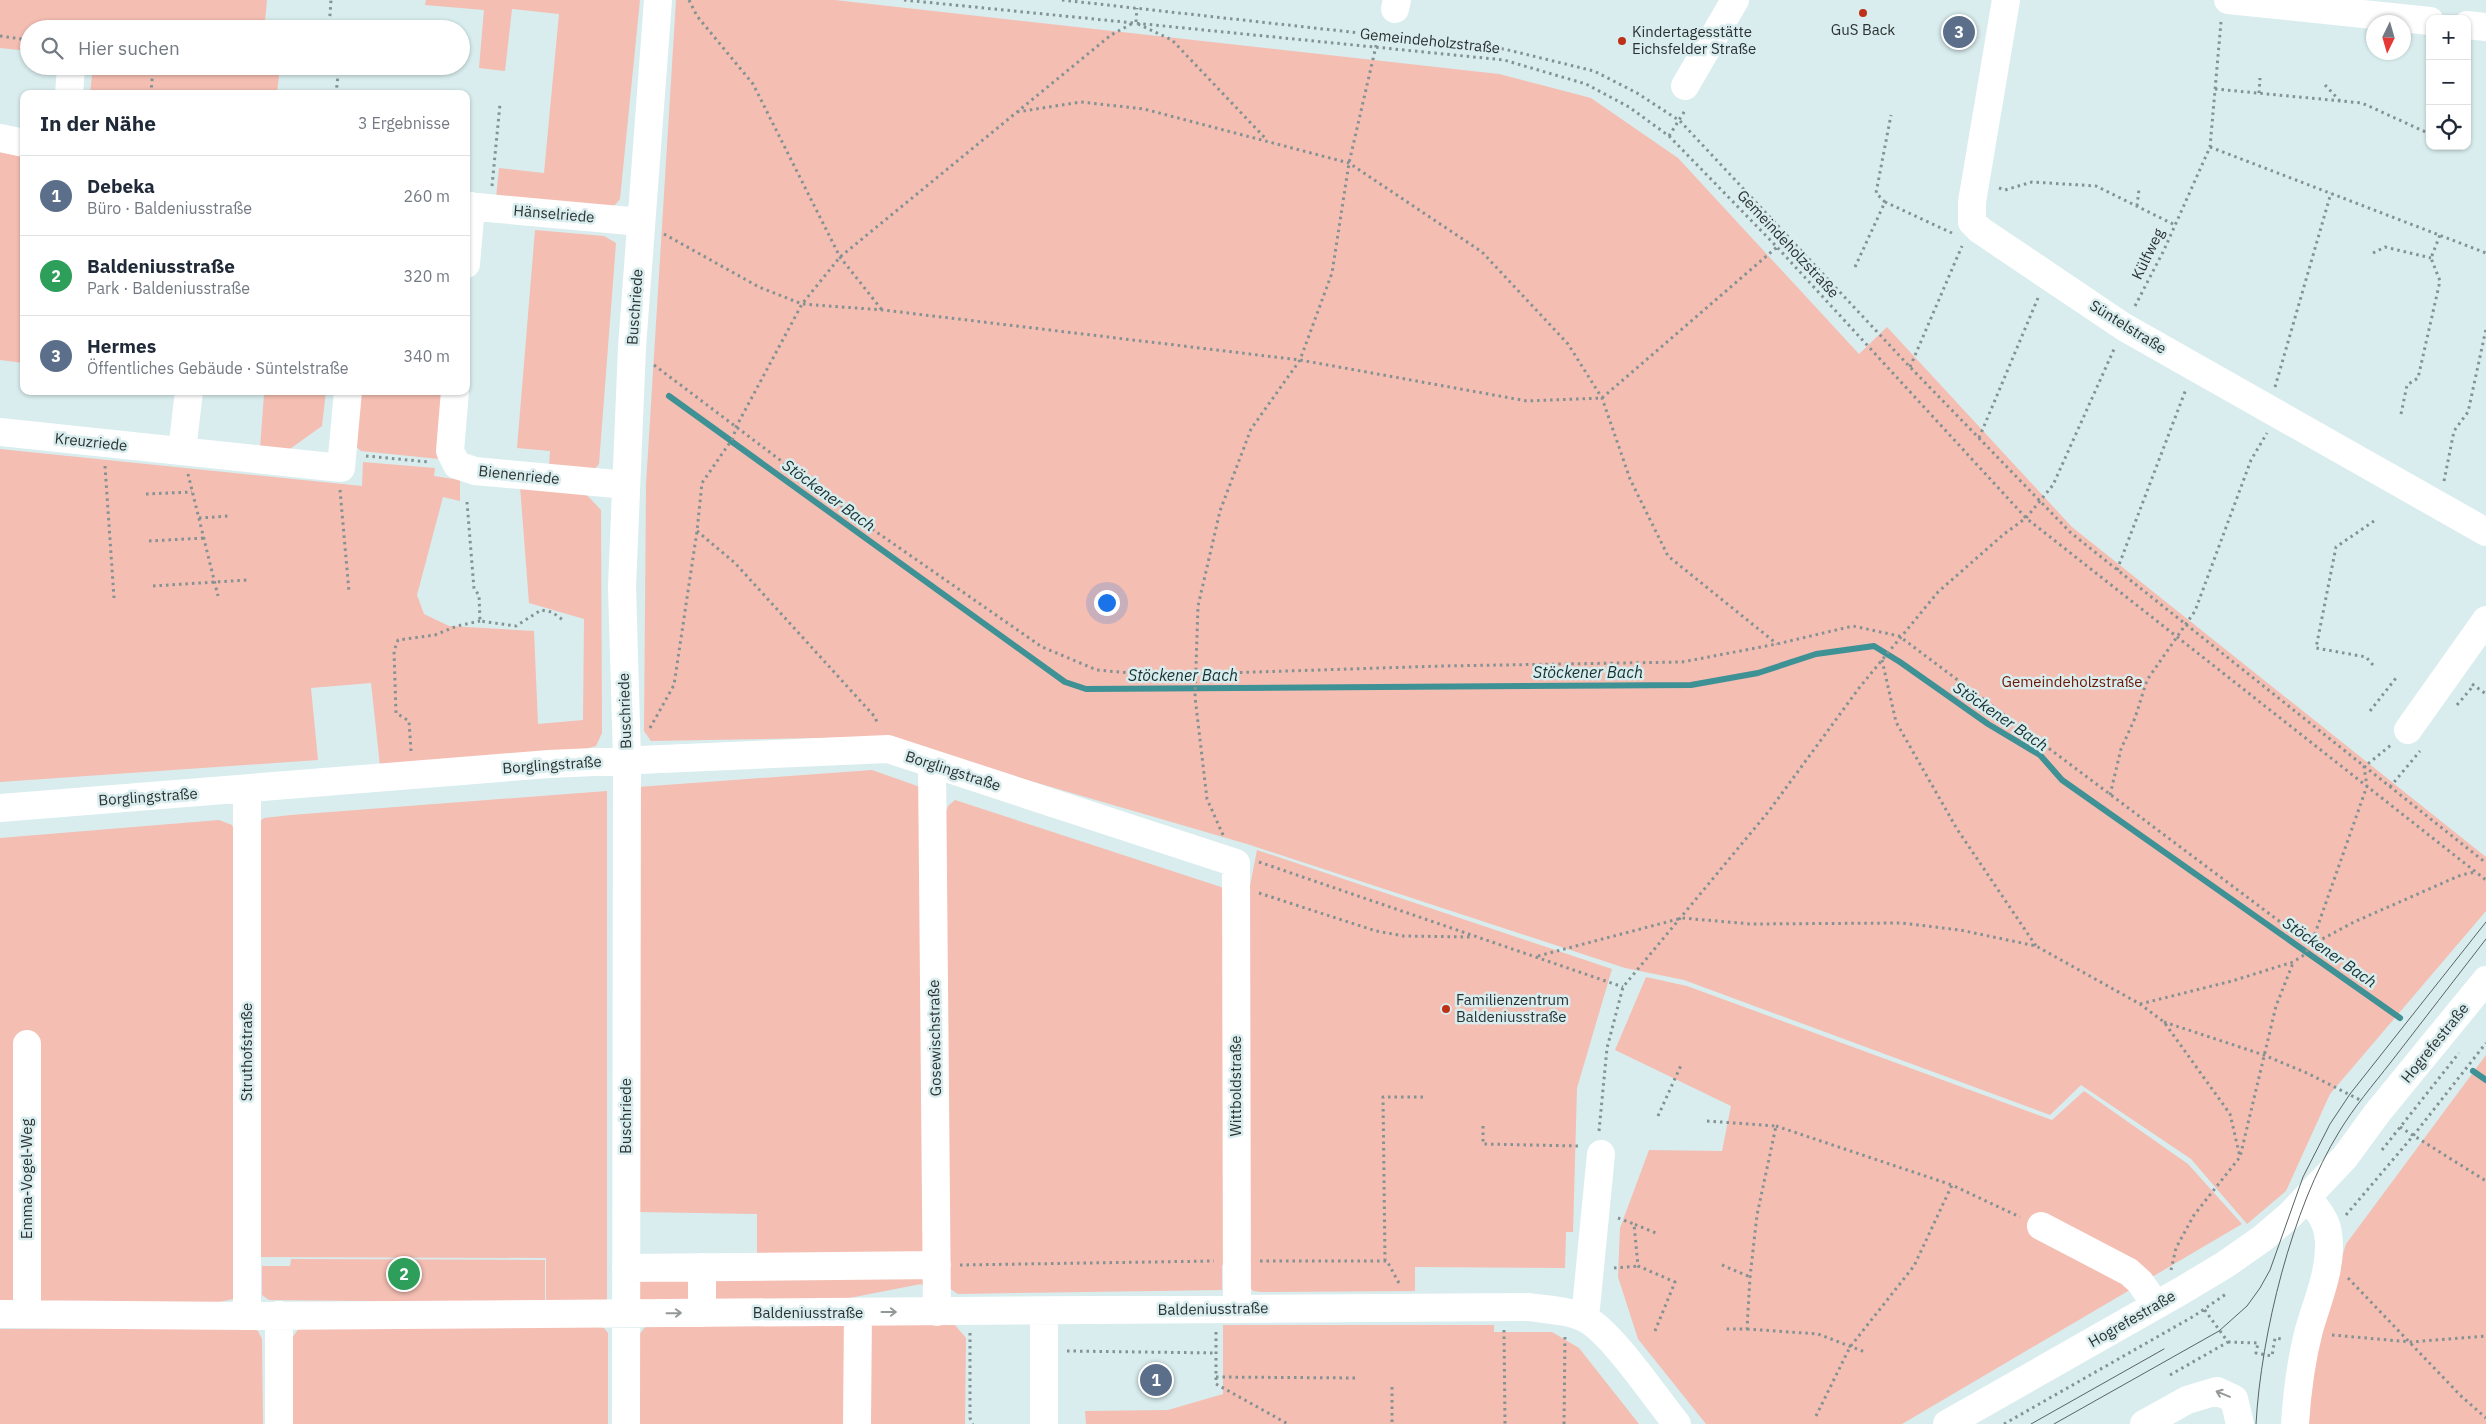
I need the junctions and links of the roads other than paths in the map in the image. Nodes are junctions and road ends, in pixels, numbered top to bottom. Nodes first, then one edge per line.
1 (658, 0) edge
2 (1735, 0) edge
3 (2006, 0) edge
4 (2392, 8) edge
5 (2225, 10) edge
6 (2426, 20) edge
7 (2471, 25) edge
8 (2486, 26) edge
9 (1685, 86) road end
10 (0, 138) edge
11 (20, 142) edge
12 (476, 207) edge
13 (641, 222) junction
14 (470, 241) edge
15 (189, 395) edge
16 (348, 395) edge
17 (455, 395) edge
18 (0, 432) edge
19 (182, 451) junction
20 (626, 485) junction
21 (2486, 532) edge
22 (2486, 620) edge
23 (2408, 730) road end
24 (627, 759) junction
25 (932, 764) junction
26 (247, 789) junction
27 (0, 808) edge
28 (1236, 874) joint
29 (2486, 980) edge
30 (26, 1044) dead end
31 (1601, 1150) road end
32 (2307, 1197) junction
33 (2041, 1226) road end
34 (937, 1265) junction
35 (702, 1267) junction
36 (626, 1268) junction
37 (2156, 1305) junction
38 (1226, 1308) junction
39 (858, 1312) junction
40 (938, 1312) junction
41 (1044, 1312) junction
42 (702, 1313) junction
43 (0, 1314) edge
44 (27, 1314) junction
45 (626, 1314) junction
46 (1575, 1315) junction
47 (247, 1316) junction
48 (278, 1316) junction
49 (278, 1424) edge
50 (626, 1424) edge
51 (857, 1424) edge
52 (1044, 1424) edge
53 (1677, 1424) edge
54 (1946, 1424) edge
55 (2144, 1424) edge
56 (2240, 1424) edge
57 (2295, 1424) edge

1 - 13 street, Buschriede
2 - 9 street
3 - 21 street, Süntelstraße
4 - 5 street
4 - 6 street
7 - 8 street
10 - 11 street
12 - 13 street, Hänselriede
12 - 14 street
13 - 20 street, Buschriede
15 - 19 street
16 - 19 street, Kreuzriede
17 - 20 street, Bienenriede
18 - 19 street, Kreuzriede
20 - 24 street, Buschriede
22 - 23 street
24 - 25 street, Borglingstraße
24 - 26 street, Borglingstraße
24 - 36 street, Buschriede
25 - 28 street, Borglingstraße
25 - 34 street, Gosewischstraße
26 - 27 street, Borglingstraße
26 - 47 street, Struthofstraße
28 - 38 street, Wittboldstraße
29 - 32 street, Hogrefestraße
30 - 44 street, Emma-Vogel-Weg
31 - 46 street
32 - 37 street, Hogrefestraße
32 - 57 street
33 - 37 street
34 - 35 street
34 - 40 street, Gosewischstraße
35 - 36 street
35 - 42 street
36 - 45 street, Buschriede
37 - 54 street, Hogrefestraße
38 - 41 street, Baldeniusstraße
38 - 46 street, Baldeniusstraße
39 -> 40 street, Baldeniusstraße
39 - 42 street, Baldeniusstraße
39 - 51 street
40 - 41 street, Baldeniusstraße
41 - 52 street
45 -> 42 street, Baldeniusstraße
43 - 44 street, Baldeniusstraße
44 - 47 street, Baldeniusstraße
45 - 48 street, Baldeniusstraße
45 - 50 street, Buschriede
46 - 53 street, Baldeniusstraße
47 - 48 street, Baldeniusstraße
48 - 49 street
56 -> 55 street

